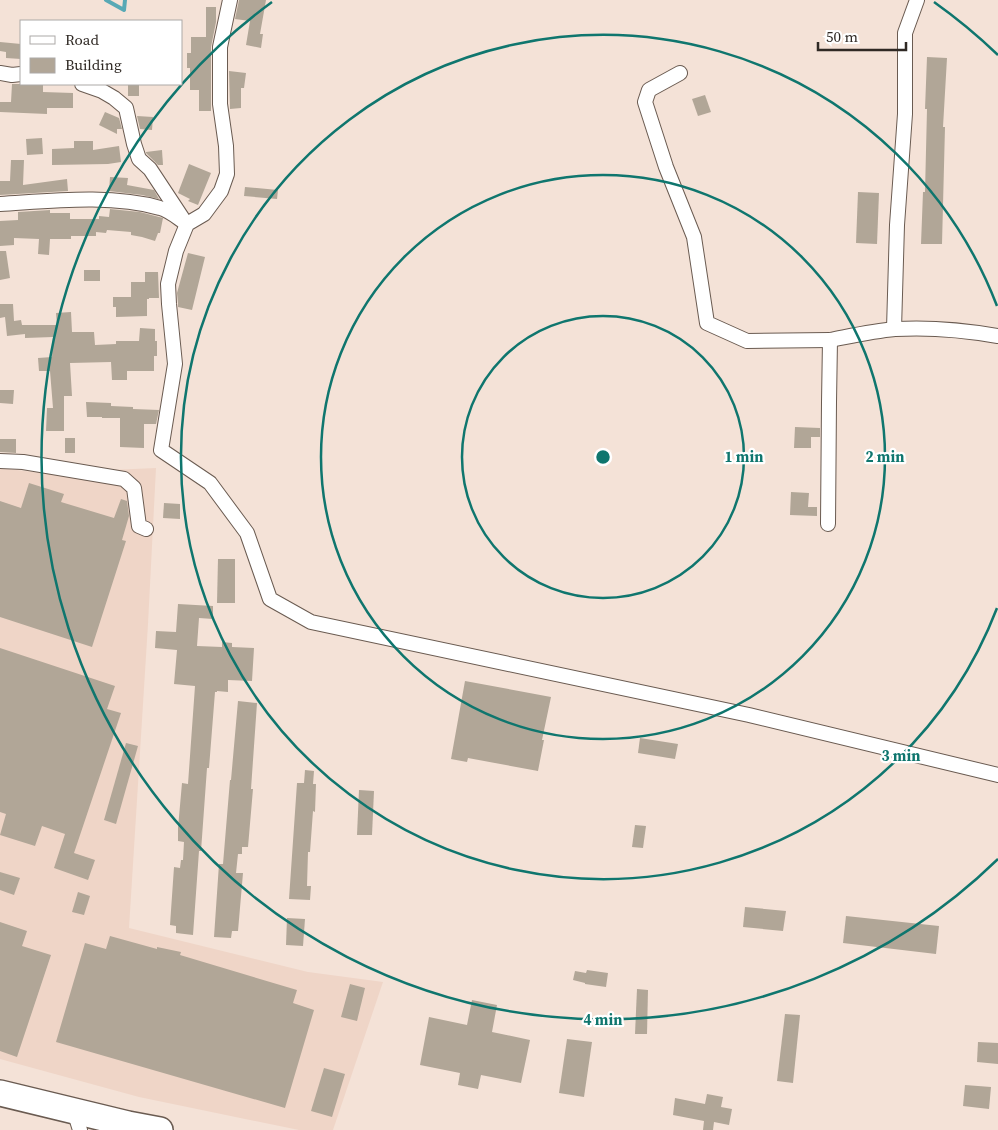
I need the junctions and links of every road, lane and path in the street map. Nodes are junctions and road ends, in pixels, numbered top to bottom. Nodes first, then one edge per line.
1 (230, 0) edge
2 (917, 0) edge
3 (680, 72) dead end
4 (0, 73) edge
5 (20, 74) edge
6 (85, 85) edge
7 (0, 204) edge
8 (187, 224) junction
9 (894, 329) junction
10 (998, 336) edge
11 (830, 340) junction
12 (0, 461) edge
13 (828, 524) dead end
14 (146, 529) dead end
15 (998, 776) edge
16 (0, 1094) edge
17 (77, 1121) edge
18 (129, 1127) edge
19 (160, 1130) edge

1 - 8 street
2 - 9 street
3 - 11 street
4 - 5 street
6 - 8 street
7 - 8 street
8 - 15 street
9 - 10 street
9 - 11 street
11 - 13 street
12 - 14 street
16 - 17 highway
17 - 18 highway
18 - 19 highway

